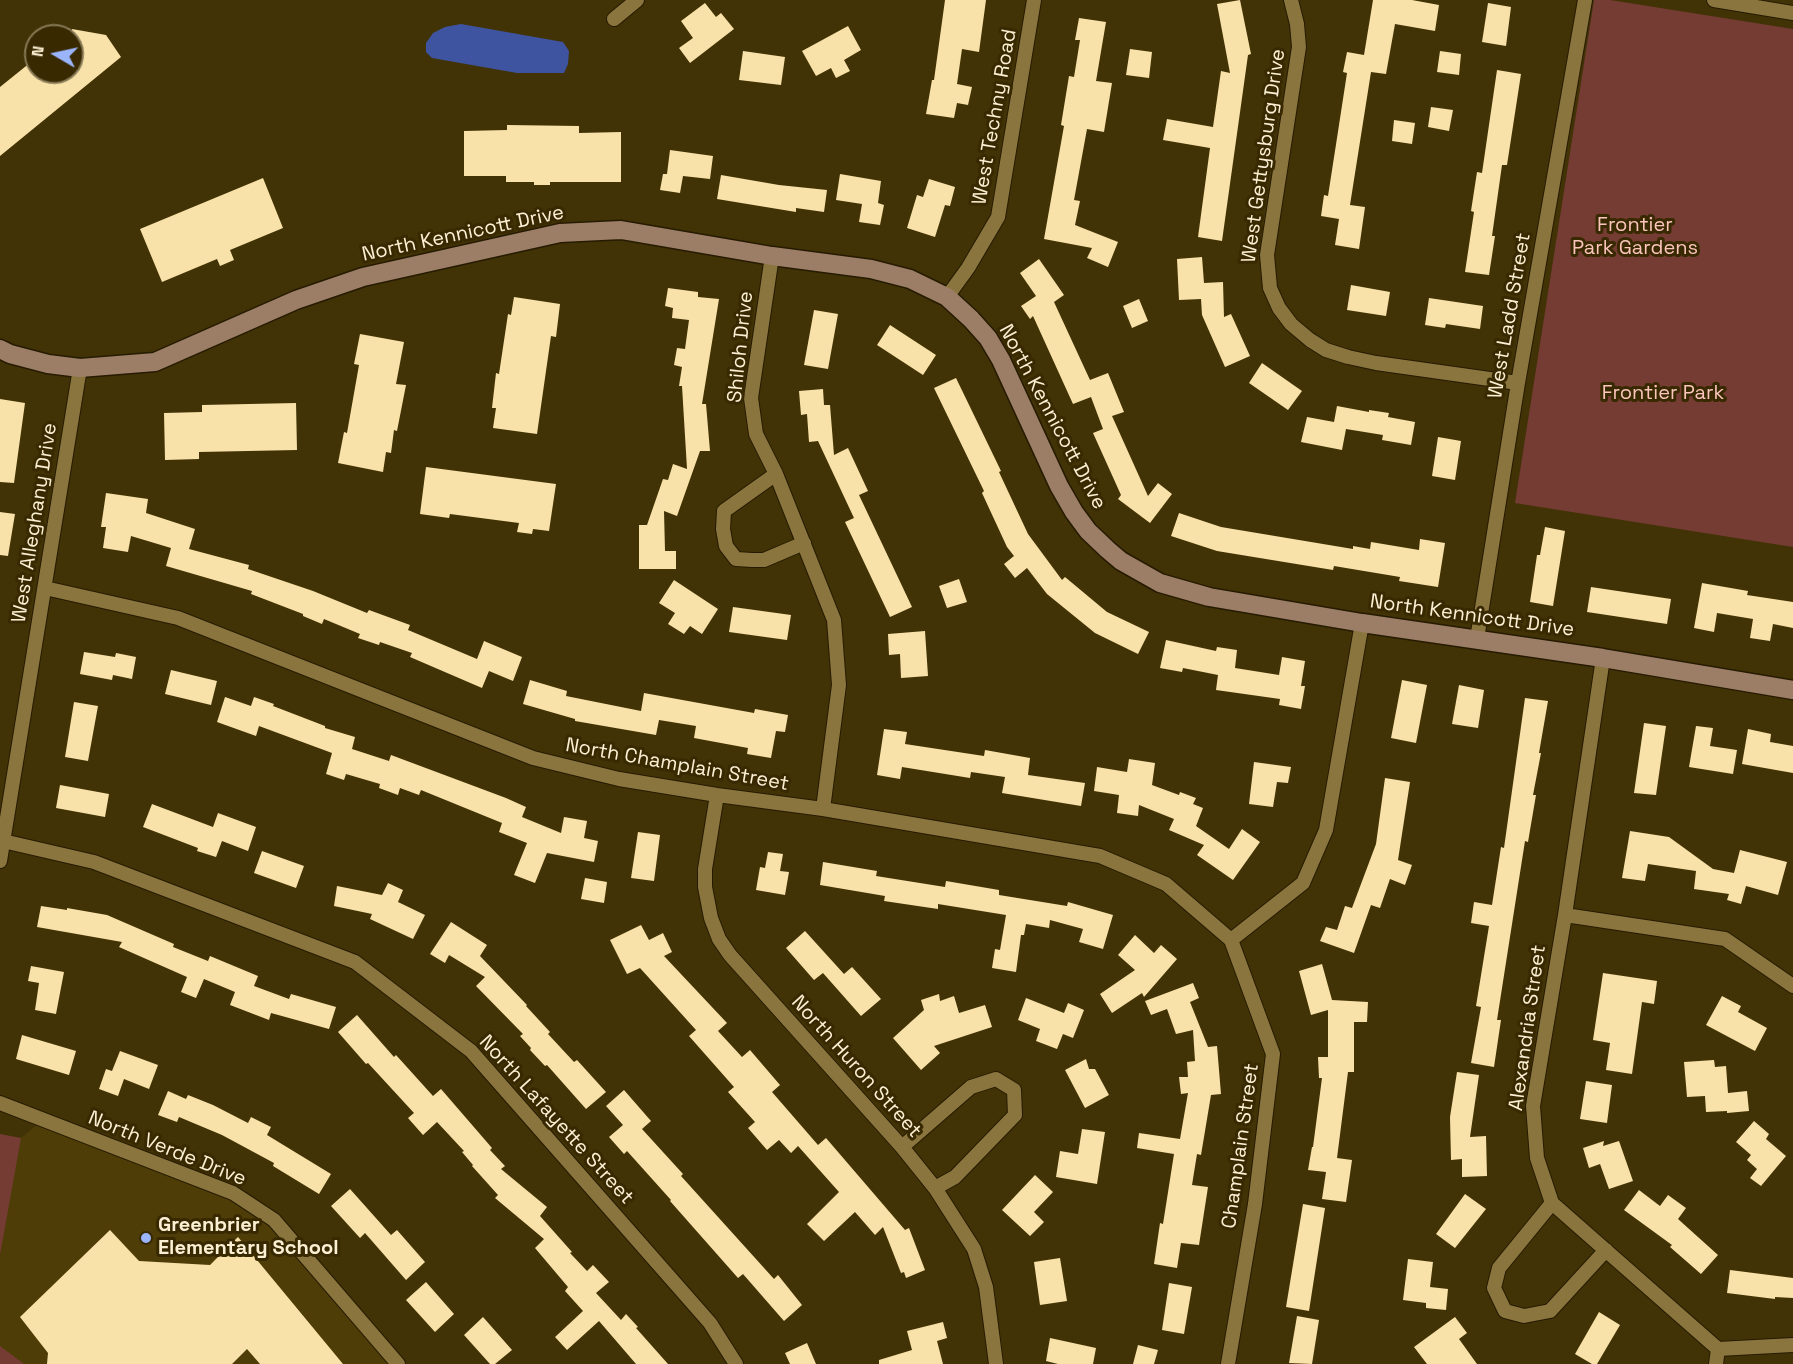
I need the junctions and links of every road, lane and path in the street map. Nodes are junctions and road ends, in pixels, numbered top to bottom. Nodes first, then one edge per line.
1 (637, 0) edge
2 (1034, 0) edge
3 (1291, 0) edge
4 (1585, 0) edge
5 (1714, 0) edge
6 (1793, 13) edge
7 (614, 19) dead end
8 (772, 256) junction
9 (947, 297) junction
10 (0, 348) edge
11 (80, 369) junction
12 (1518, 383) junction
13 (776, 474) junction
14 (804, 543) junction
15 (45, 588) junction
16 (1362, 623) junction
17 (1477, 639) junction
18 (1603, 658) junction
19 (1793, 690) edge
20 (717, 795) junction
21 (823, 809) junction
22 (3, 841) junction
23 (0, 861) edge
24 (1565, 915) junction
25 (1231, 940) junction
26 (1793, 986) edge
27 (0, 1103) edge
28 (902, 1147) junction
29 (936, 1188) junction
30 (1552, 1203) junction
31 (1606, 1250) junction
32 (1793, 1345) edge
33 (1718, 1349) junction
34 (398, 1364) edge
35 (736, 1364) edge
36 (996, 1364) edge
37 (1228, 1364) edge
38 (1716, 1364) edge

1 - 7 street
2 - 9 street, West Techny Road
3 - 12 street, West Gettysburg Drive
4 - 12 street, West Ladd Street
5 - 6 street
8 - 9 street, North Kennicott Drive
8 - 11 street, North Kennicott Drive
8 - 13 street, Shiloh Drive
9 - 16 street, North Kennicott Drive
10 - 11 street, North Kennicott Drive
11 - 15 street, West Alleghany Drive
12 - 17 street, West Ladd Street
13 - 14 street, Shiloh Drive
13 - 14 street
14 - 21 street, Shiloh Drive
15 - 20 street, North Champlain Street
15 - 22 street, West Alleghany Drive
16 - 17 street, North Kennicott Drive
16 - 25 street
17 - 18 street, North Kennicott Drive
18 - 19 street, North Kennicott Drive
18 - 24 street, Alexandria Street
20 - 21 street, North Champlain Street
20 - 28 street, North Huron Street
21 - 25 street, North Champlain Street
22 - 23 street, West Alleghany Drive
22 - 35 street, North Lafayette Street
24 - 26 street
24 - 30 street, Alexandria Street
25 - 37 street, Champlain Street
27 - 34 street, North Verde Drive
28 - 29 street, North Huron Street
28 - 29 street
29 - 36 street, North Huron Street
30 - 31 street
30 - 31 street
31 - 33 street
32 - 33 street
33 - 38 street

